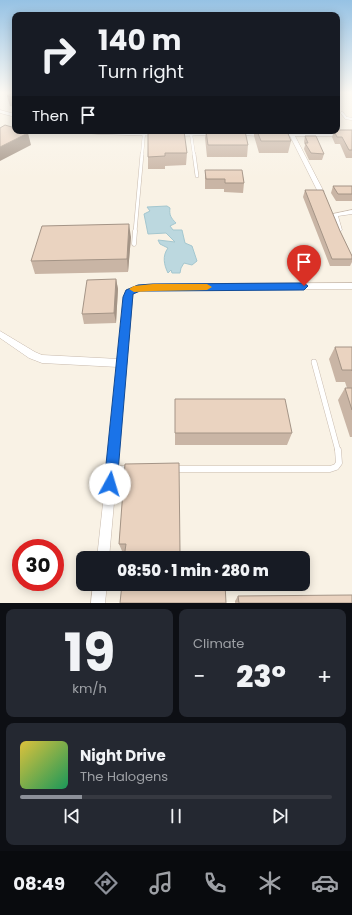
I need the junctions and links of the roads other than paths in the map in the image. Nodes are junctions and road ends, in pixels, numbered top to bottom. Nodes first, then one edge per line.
1 (144, 134) edge
2 (191, 134) joint
3 (219, 134) edge
4 (292, 134) joint
5 (352, 134) edge
6 (197, 176) dead end
7 (321, 192) edge
8 (352, 212) edge
9 (342, 237) edge
10 (134, 244) dead end
11 (352, 286) edge
12 (0, 334) edge
13 (314, 362) dead end
14 (123, 363) junction
15 (112, 469) junction
16 (135, 469) edge
17 (166, 469) edge
18 (104, 551) edge
19 (99, 591) edge
20 (98, 603) edge

1 - 10 lane
2 - 3 street
2 - 6 lane
4 - 5 street
4 - 7 street
8 - 9 street
11 - 14 street
12 - 14 street
13 - 17 lane
14 - 15 street
15 - 16 lane
15 - 18 street
19 - 20 street

